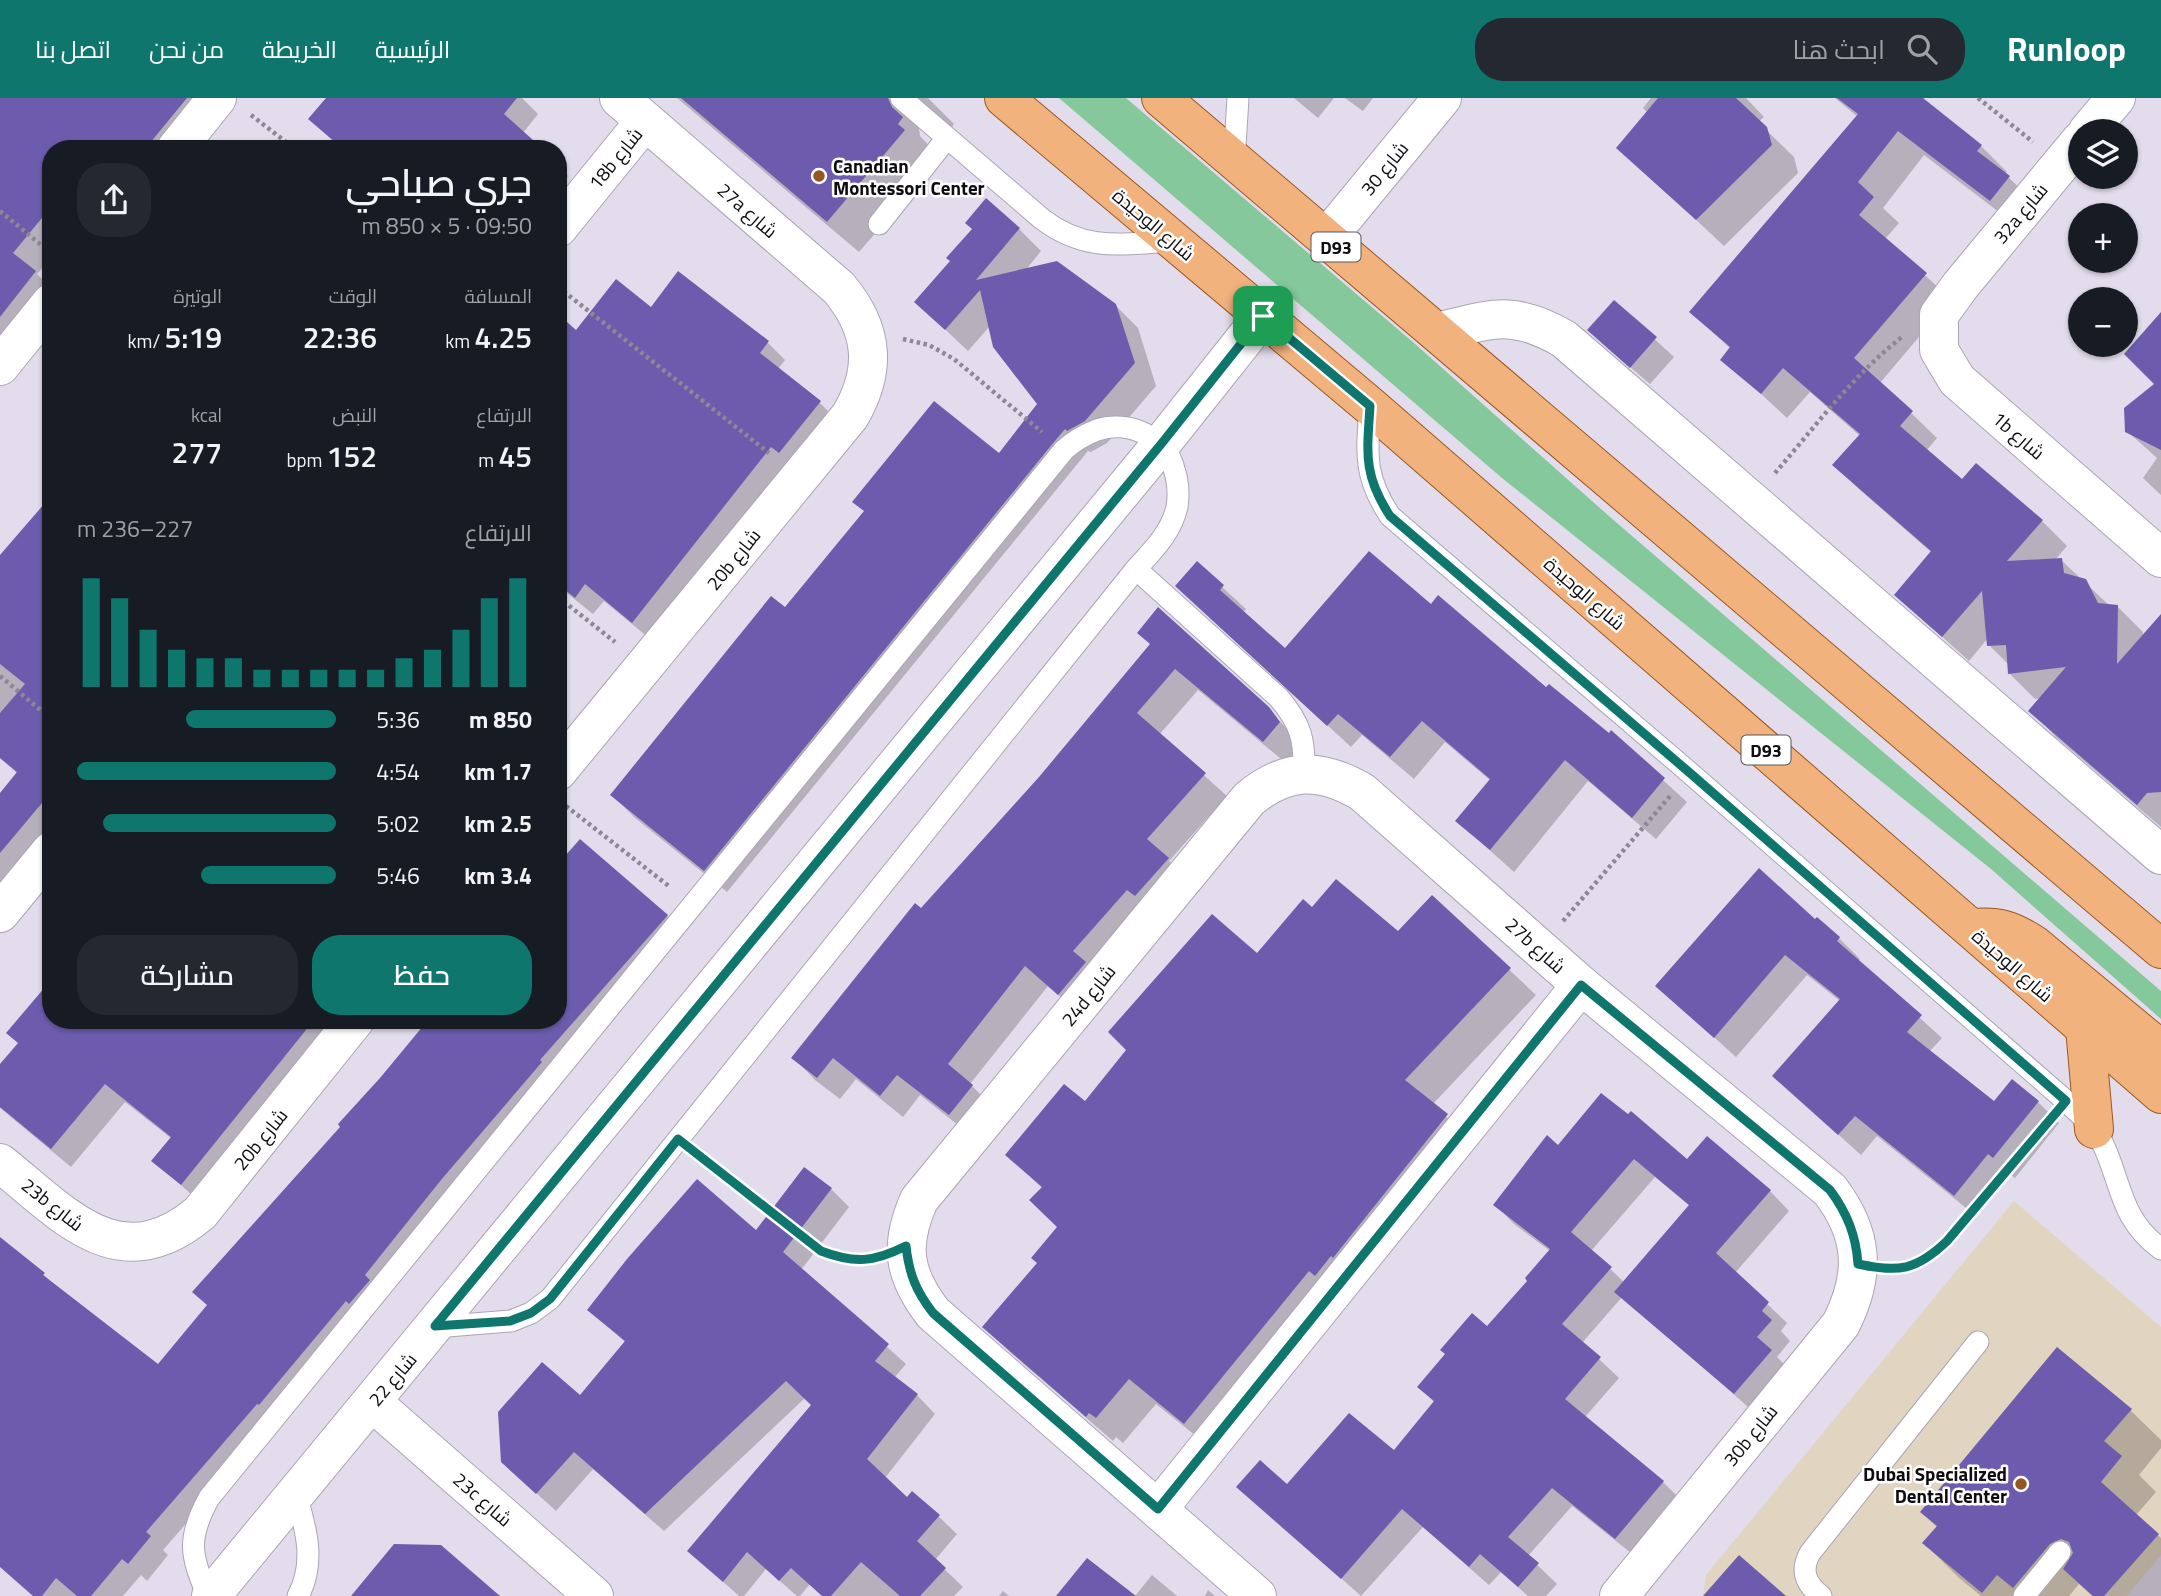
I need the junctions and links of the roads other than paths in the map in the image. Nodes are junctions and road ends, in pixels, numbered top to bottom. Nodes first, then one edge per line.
1 (901, 98) edge
2 (1004, 98) edge
3 (1161, 98) edge
4 (1238, 98) edge
5 (1442, 98) edge
6 (2116, 98) edge
7 (229, 102) edge
8 (632, 109) edge
9 (2098, 119) edge
10 (947, 138) junction
11 (186, 140) edge
12 (2068, 157) edge
13 (1234, 162) junction
14 (567, 214) edge
15 (878, 224) dead end
16 (1326, 239) junction
17 (1175, 241) junction
18 (1949, 301) joint
19 (42, 314) edge
20 (1263, 316) junction
21 (865, 331) joint
22 (1437, 332) junction
23 (0, 366) edge
24 (1370, 406) junction
25 (1162, 443) junction
26 (2161, 558) edge
27 (1136, 569) junction
28 (567, 760) edge
29 (1304, 774) junction
30 (2161, 855) edge
31 (42, 862) edge
32 (0, 913) edge
33 (1970, 929) junction
34 (2161, 949) edge
35 (1581, 985) junction
36 (2085, 1028) junction
37 (348, 1029) edge
38 (2161, 1050) edge
39 (2161, 1094) edge
40 (2094, 1129) junction
41 (0, 1163) edge
42 (151, 1240) joint
43 (2161, 1249) edge
44 (1858, 1264) joint
45 (435, 1326) junction
46 (1978, 1342) dead end
47 (372, 1402) junction
48 (296, 1495) junction
49 (1158, 1509) junction
50 (2060, 1552) dead end
51 (210, 1596) edge
52 (299, 1596) edge
53 (594, 1596) edge
54 (1258, 1596) edge
55 (1619, 1596) edge
56 (1821, 1596) edge
57 (2024, 1596) edge

1 - 10 lane
2 - 17 main road, شارع الوحيدة / D93
3 - 13 main road, D93
4 - 13 lane
5 - 16 street, شارع 30
6 - 9 street
7 - 11 street
8 - 14 street, 18b شارع
8 - 21 street, 27a شارع
10 - 15 lane
10 - 17 lane
12 - 18 street, 32a شارع
13 - 16 main road, D93
16 - 22 main road, D93
17 - 20 main road, شارع الوحيدة / D93
18 - 26 street, 1b شارع
19 - 23 street
20 - 24 main road, شارع الوحيدة / D93
20 - 25 street, شارع 22
21 - 28 street, 20b شارع
22 - 30 street
22 - 34 main road, D93
24 - 33 main road, شارع الوحيدة / D93
24 - 40 lane
25 - 27 lane
25 - 45 street, شارع 22
25 - 51 lane
27 - 29 lane
27 - 45 lane
29 - 35 street, 27b شارع
29 - 49 street, 24d شارع
31 - 32 street
33 - 36 main road, شارع الوحيدة / D93
33 - 38 main road
35 - 44 street, 27b شارع
35 - 49 street
36 - 39 main road, شارع الوحيدة / D93
36 - 40 main road
37 - 42 street, 20b شارع
40 - 43 lane
41 - 42 street, 23b شارع
44 - 55 street, 30b شارع
45 - 47 street, شارع 22
46 - 56 lane
47 - 48 street, شارع 22
47 - 53 street, 23c شارع
48 - 51 street, شارع 22
48 - 52 lane
49 - 54 street
50 - 57 lane

